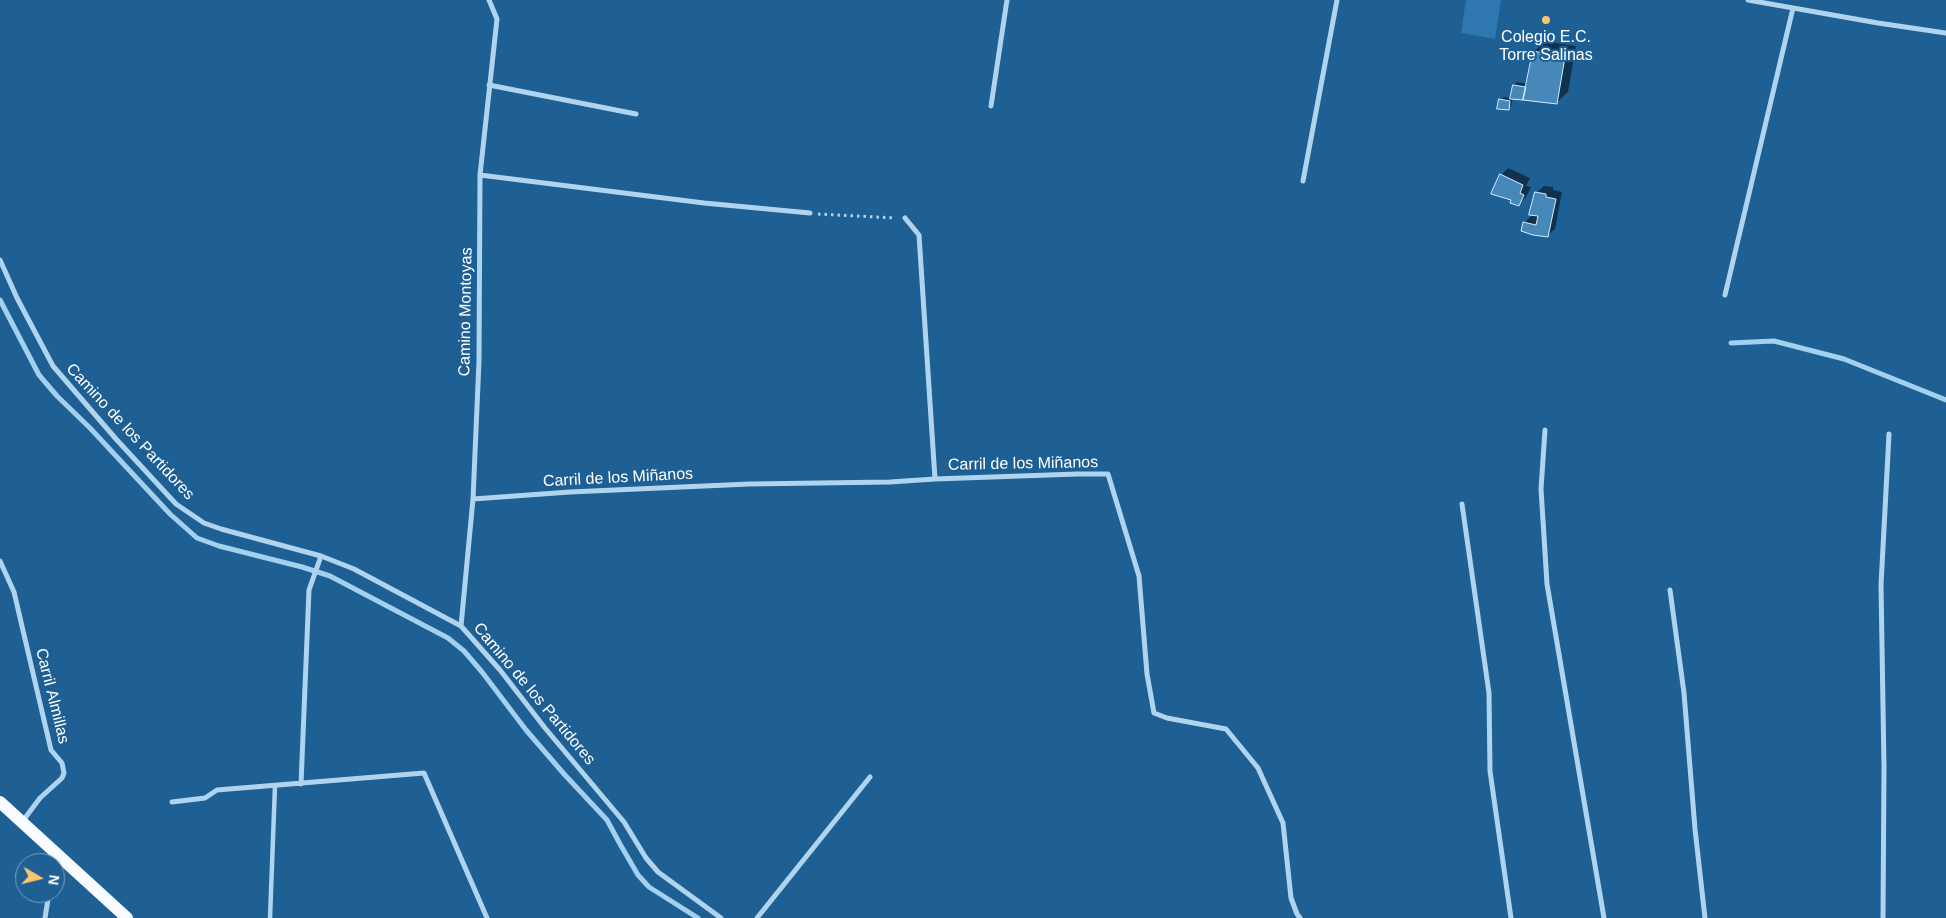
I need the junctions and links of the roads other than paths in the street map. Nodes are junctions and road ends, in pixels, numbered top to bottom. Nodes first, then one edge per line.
1 (489, 0) edge
2 (1007, 0) edge
3 (1337, 0) edge
4 (1748, 0) edge
5 (1793, 8) junction
6 (1946, 33) edge
7 (489, 85) junction
8 (991, 106) dead end
9 (636, 114) dead end
10 (480, 175) junction
11 (1303, 181) dead end
12 (810, 213) road end
13 (905, 218) road end
14 (0, 260) edge
15 (1725, 295) dead end
16 (1544, 430) dead end
17 (1889, 434) dead end
18 (935, 479) junction
19 (473, 499) junction
20 (1462, 504) dead end
21 (321, 556) junction
22 (0, 561) edge
23 (1670, 590) dead end
24 (461, 626) junction
25 (870, 778) dead end
26 (301, 784) junction
27 (276, 786) junction
28 (0, 802) edge
29 (172, 802) dead end
30 (22, 822) junction
31 (50, 853) edge
32 (65, 867) edge
33 (47, 903) edge
34 (118, 913) edge
35 (45, 918) edge
36 (127, 918) edge
37 (270, 918) edge
38 (487, 918) edge
39 (721, 918) edge
40 (757, 918) edge
41 (1300, 918) edge
42 (1511, 918) edge
43 (1604, 918) edge
44 (1705, 918) edge
45 (1883, 918) edge

1 - 7 street, Camino Montoyas
2 - 8 street
3 - 11 street
4 - 5 street
5 - 6 street
5 - 15 street
7 - 9 street
7 - 10 street, Camino Montoyas
10 - 12 street
10 - 19 street, Camino Montoyas
13 - 18 street
14 - 21 street, Camino de los Partidores
16 - 43 street
17 - 45 street
18 - 19 street, Carril de los Miñanos
18 - 41 street, Carril de los Miñanos
19 - 24 street, Camino Montoyas
20 - 42 street
21 - 24 street, Camino de los Partidores
21 - 26 street
22 - 30 street, Carril Almillas
23 - 44 street
24 - 39 street, Camino de los Partidores
25 - 40 street
26 - 27 street
26 - 38 street
27 - 29 street
27 - 37 street
28 - 30 main road
30 - 31 main road
32 - 34 main road
33 - 35 street
34 - 36 main road

